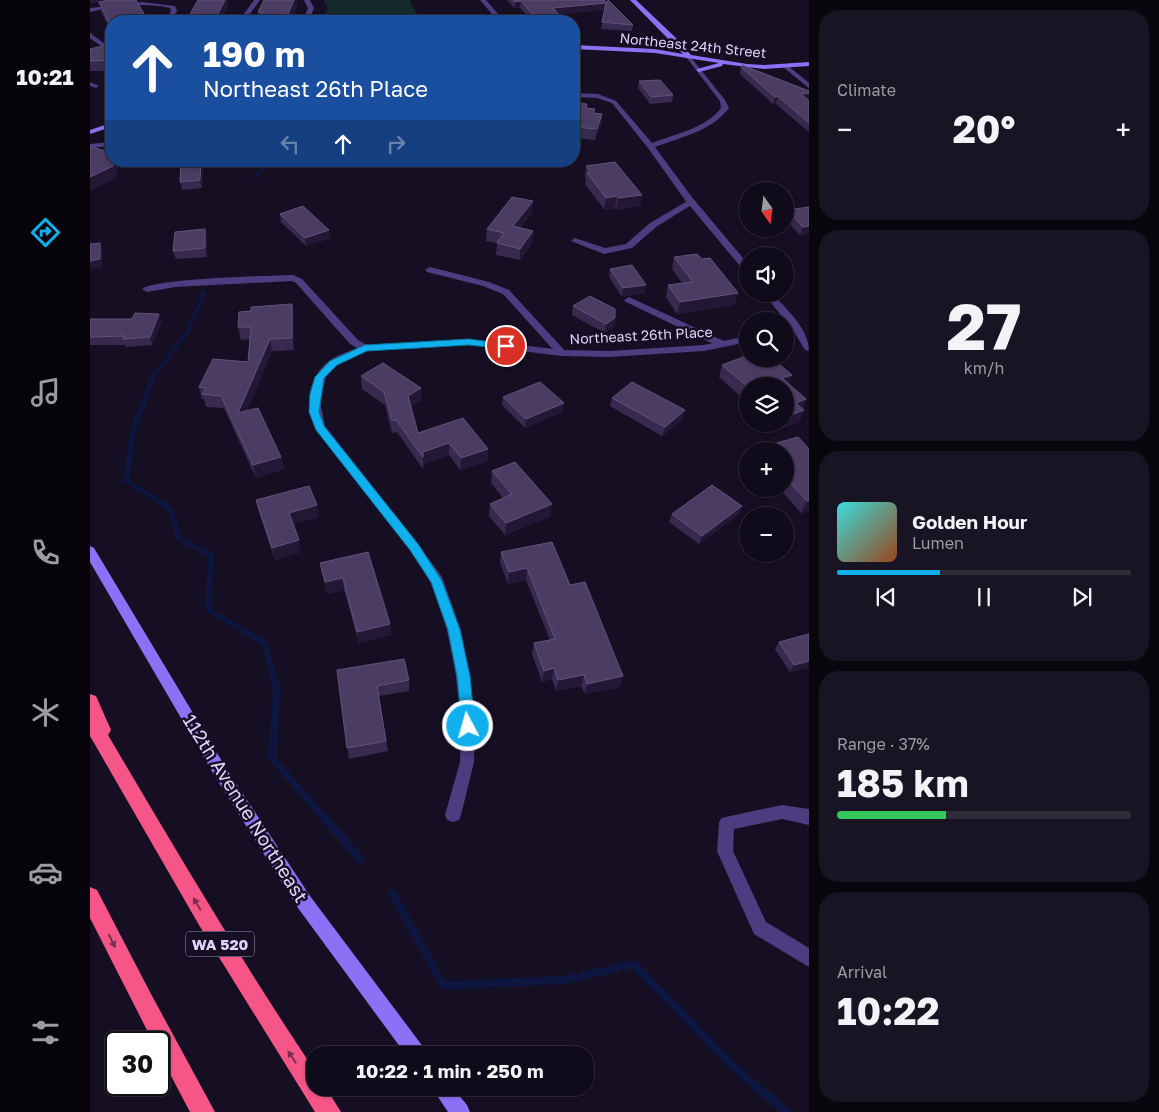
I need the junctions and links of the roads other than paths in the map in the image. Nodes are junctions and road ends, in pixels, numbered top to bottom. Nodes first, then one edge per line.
1 (257, 0) edge
2 (307, 0) edge
3 (484, 0) edge
4 (632, 0) edge
5 (115, 3) edge
6 (90, 10) edge
7 (172, 15) edge
8 (246, 15) edge
9 (308, 15) edge
10 (496, 15) edge
11 (90, 35) edge
12 (673, 38) junction
13 (105, 45) edge
14 (580, 47) edge
15 (105, 49) edge
16 (98, 50) edge
17 (655, 52) junction
18 (689, 57) junction
19 (726, 64) junction
20 (809, 64) edge
21 (785, 66) junction
22 (698, 70) junction
23 (809, 86) edge
24 (580, 95) edge
25 (105, 127) edge
26 (90, 132) edge
27 (105, 145) edge
28 (90, 146) edge
29 (651, 146) junction
30 (692, 202) junction
31 (575, 242) dead end
32 (739, 259) edge
33 (430, 270) dead end
34 (147, 289) dead end
35 (629, 300) dead end
36 (775, 302) edge
37 (797, 329) junction
38 (794, 330) edge
39 (739, 341) edge
40 (722, 344) junction
41 (365, 348) junction
42 (809, 348) edge
43 (562, 353) junction
44 (90, 551) edge
45 (90, 701) edge
46 (90, 720) edge
47 (119, 770) junction
48 (453, 815) dead end
49 (809, 817) edge
50 (90, 897) edge
51 (809, 958) edge
52 (409, 1046) edge
53 (447, 1096) edge
54 (203, 1112) edge
55 (329, 1112) edge
56 (460, 1112) edge

1 - 8 street
2 - 9 street
3 - 10 street
4 - 12 main road
5 - 6 street
5 - 7 street
11 - 13 street
12 - 17 main road
12 - 18 main road
14 - 17 main road, Northeast 24th Street
15 - 16 street
17 - 18 main road, Northeast 24th Street
18 - 19 main road, Northeast 24th Street
18 - 22 street
19 - 21 main road, Northeast 24th Street
19 - 22 main road
20 - 21 main road, Northeast 24th Street
21 - 23 street
22 - 29 street
24 - 29 street
25 - 26 main road
27 - 28 street
29 - 30 street
30 - 31 street
30 - 32 street
33 - 43 street
34 - 41 street
35 - 40 street
36 - 37 street
37 - 38 street
37 - 42 street
39 - 40 street, Northeast 26th Place
40 - 43 street, Northeast 26th Place
41 - 43 street, Northeast 26th Place
41 - 48 street
44 - 52 main road, 112th Avenue Northeast
45 - 47 highway
46 - 47 highway, WA 520
55 -> 47 highway, WA 520
49 - 51 street
50 -> 54 highway
53 - 56 main road

